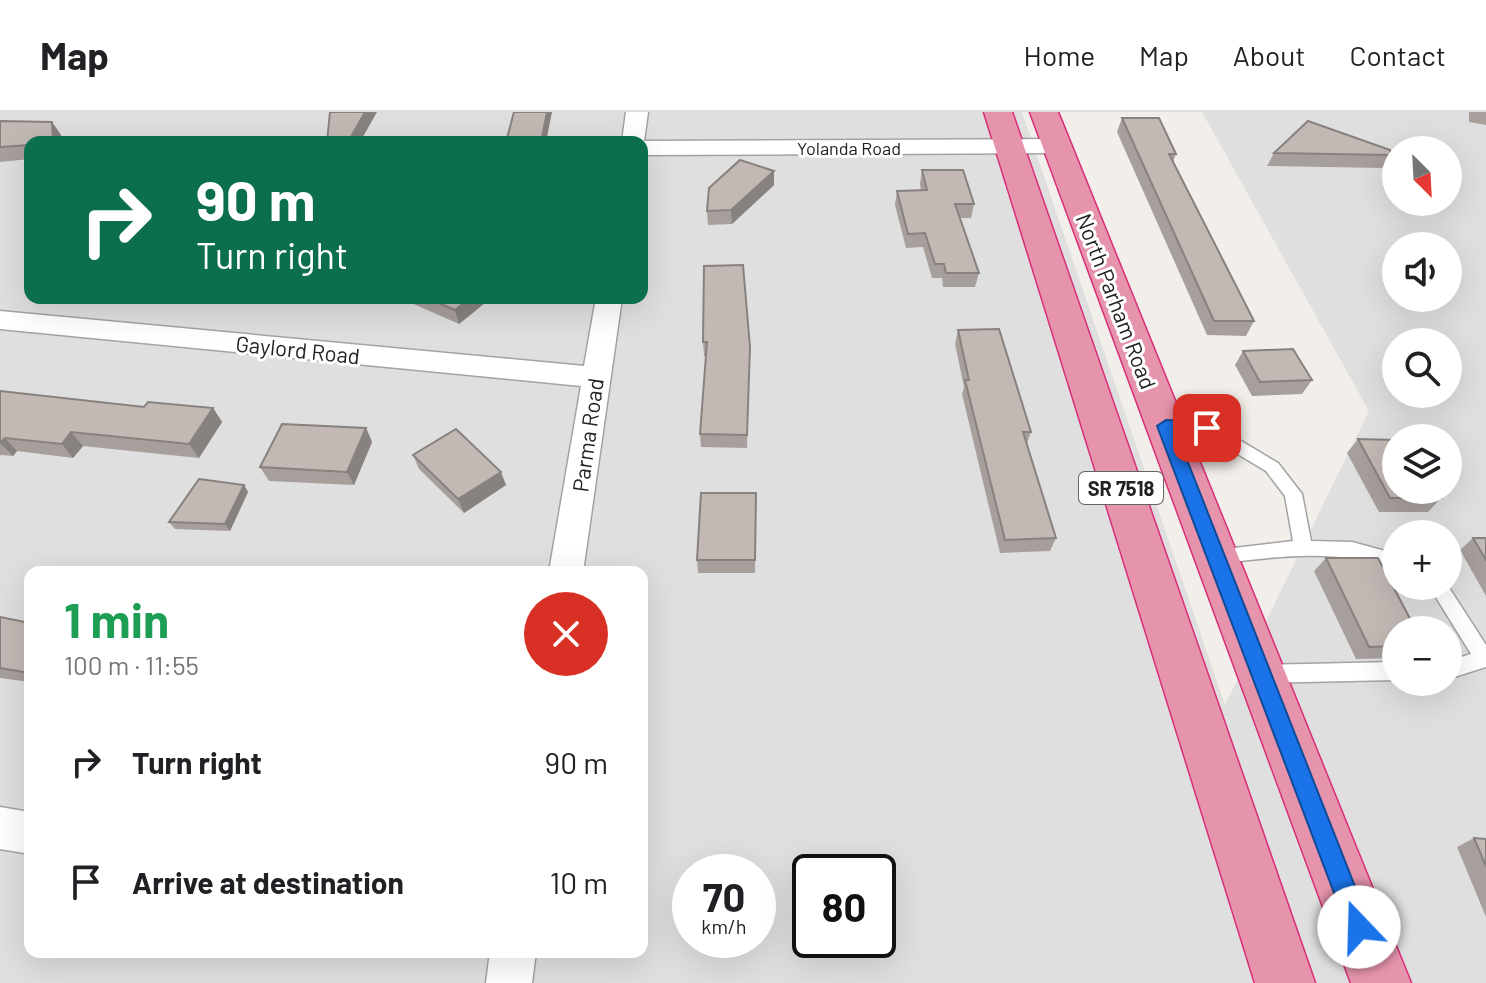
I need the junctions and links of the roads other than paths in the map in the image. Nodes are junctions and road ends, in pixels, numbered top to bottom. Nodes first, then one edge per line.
1 (637, 112) edge
2 (1003, 129) edge
3 (1050, 129) edge
4 (634, 136) edge
5 (648, 148) edge
6 (608, 304) edge
7 (0, 320) edge
8 (595, 377) junction
9 (1166, 426) junction
10 (1303, 546) junction
11 (1382, 556) edge
12 (1217, 557) junction
13 (567, 566) edge
14 (1462, 624) edge
15 (1462, 666) edge
16 (1382, 671) edge
17 (1261, 674) junction
18 (0, 828) edge
19 (24, 832) edge
20 (512, 958) edge
21 (509, 983) edge
22 (1285, 983) edge
23 (1381, 983) edge

1 - 4 street
2 - 3 street, Yolanda Road
2 - 5 street, Yolanda Road
2 - 22 highway, SR 7518
3 - 9 highway, North Parham Road / SR 7518
6 - 8 street, Parma Road
7 - 8 street, Gaylord Road
8 - 13 street, Parma Road
9 - 10 lane
9 - 12 highway, North Parham Road / SR 7518
10 - 11 lane
10 - 12 lane
12 - 17 highway, North Parham Road / SR 7518
14 - 15 lane
16 - 17 lane
17 - 23 highway, North Parham Road / SR 7518
18 - 19 street
20 - 21 street

